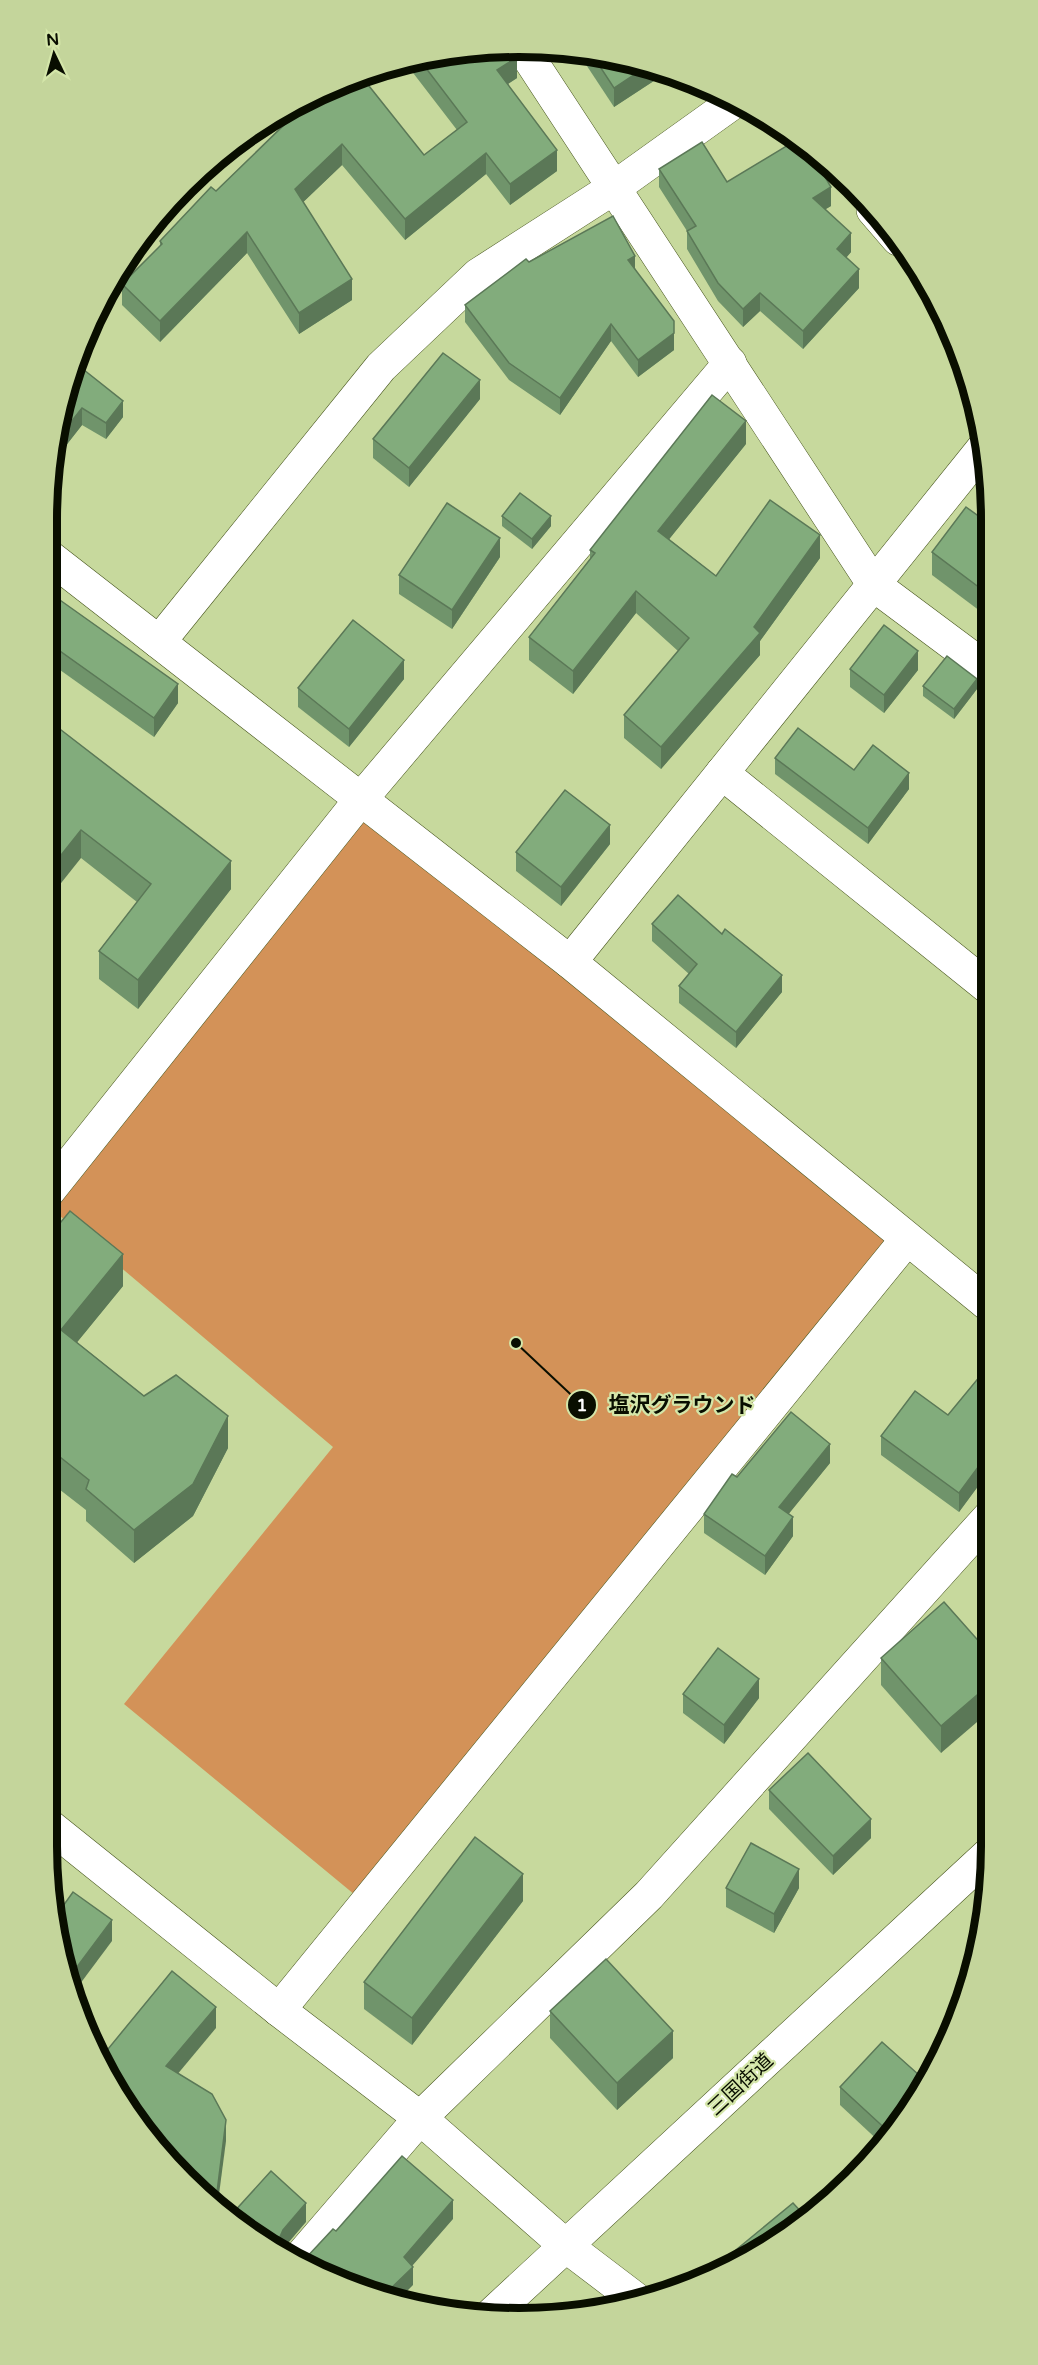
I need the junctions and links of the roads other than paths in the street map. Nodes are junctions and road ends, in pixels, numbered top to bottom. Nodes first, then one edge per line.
1 (529, 57) edge
2 (727, 107) edge
3 (615, 186) junction
4 (730, 363) junction
5 (977, 457) edge
6 (57, 563) edge
7 (874, 585) junction
8 (159, 642) junction
9 (981, 665) edge
10 (722, 773) junction
11 (361, 799) junction
12 (570, 962) junction
13 (981, 982) edge
14 (57, 1179) edge
15 (907, 1239) junction
16 (981, 1299) edge
17 (981, 1525) edge
18 (57, 1833) edge
19 (980, 1862) edge
20 (279, 2010) junction
21 (420, 2118) junction
22 (566, 2246) junction
23 (303, 2254) edge
24 (629, 2294) edge
25 (499, 2307) edge

1 - 3 main road
2 - 3 main road
3 - 4 main road
3 - 8 main road
4 - 7 main road
4 - 11 main road
5 - 7 main road
6 - 8 main road
7 - 9 main road
7 - 10 main road
8 - 11 main road
10 - 12 main road
10 - 13 main road
11 - 12 main road
11 - 14 main road
12 - 15 main road
15 - 16 main road
15 - 20 main road
17 - 21 main road
18 - 20 main road
19 - 22 main road, 三国街道
20 - 21 main road
21 - 22 main road
21 - 23 main road
22 - 24 main road
22 - 25 main road, 三国街道

